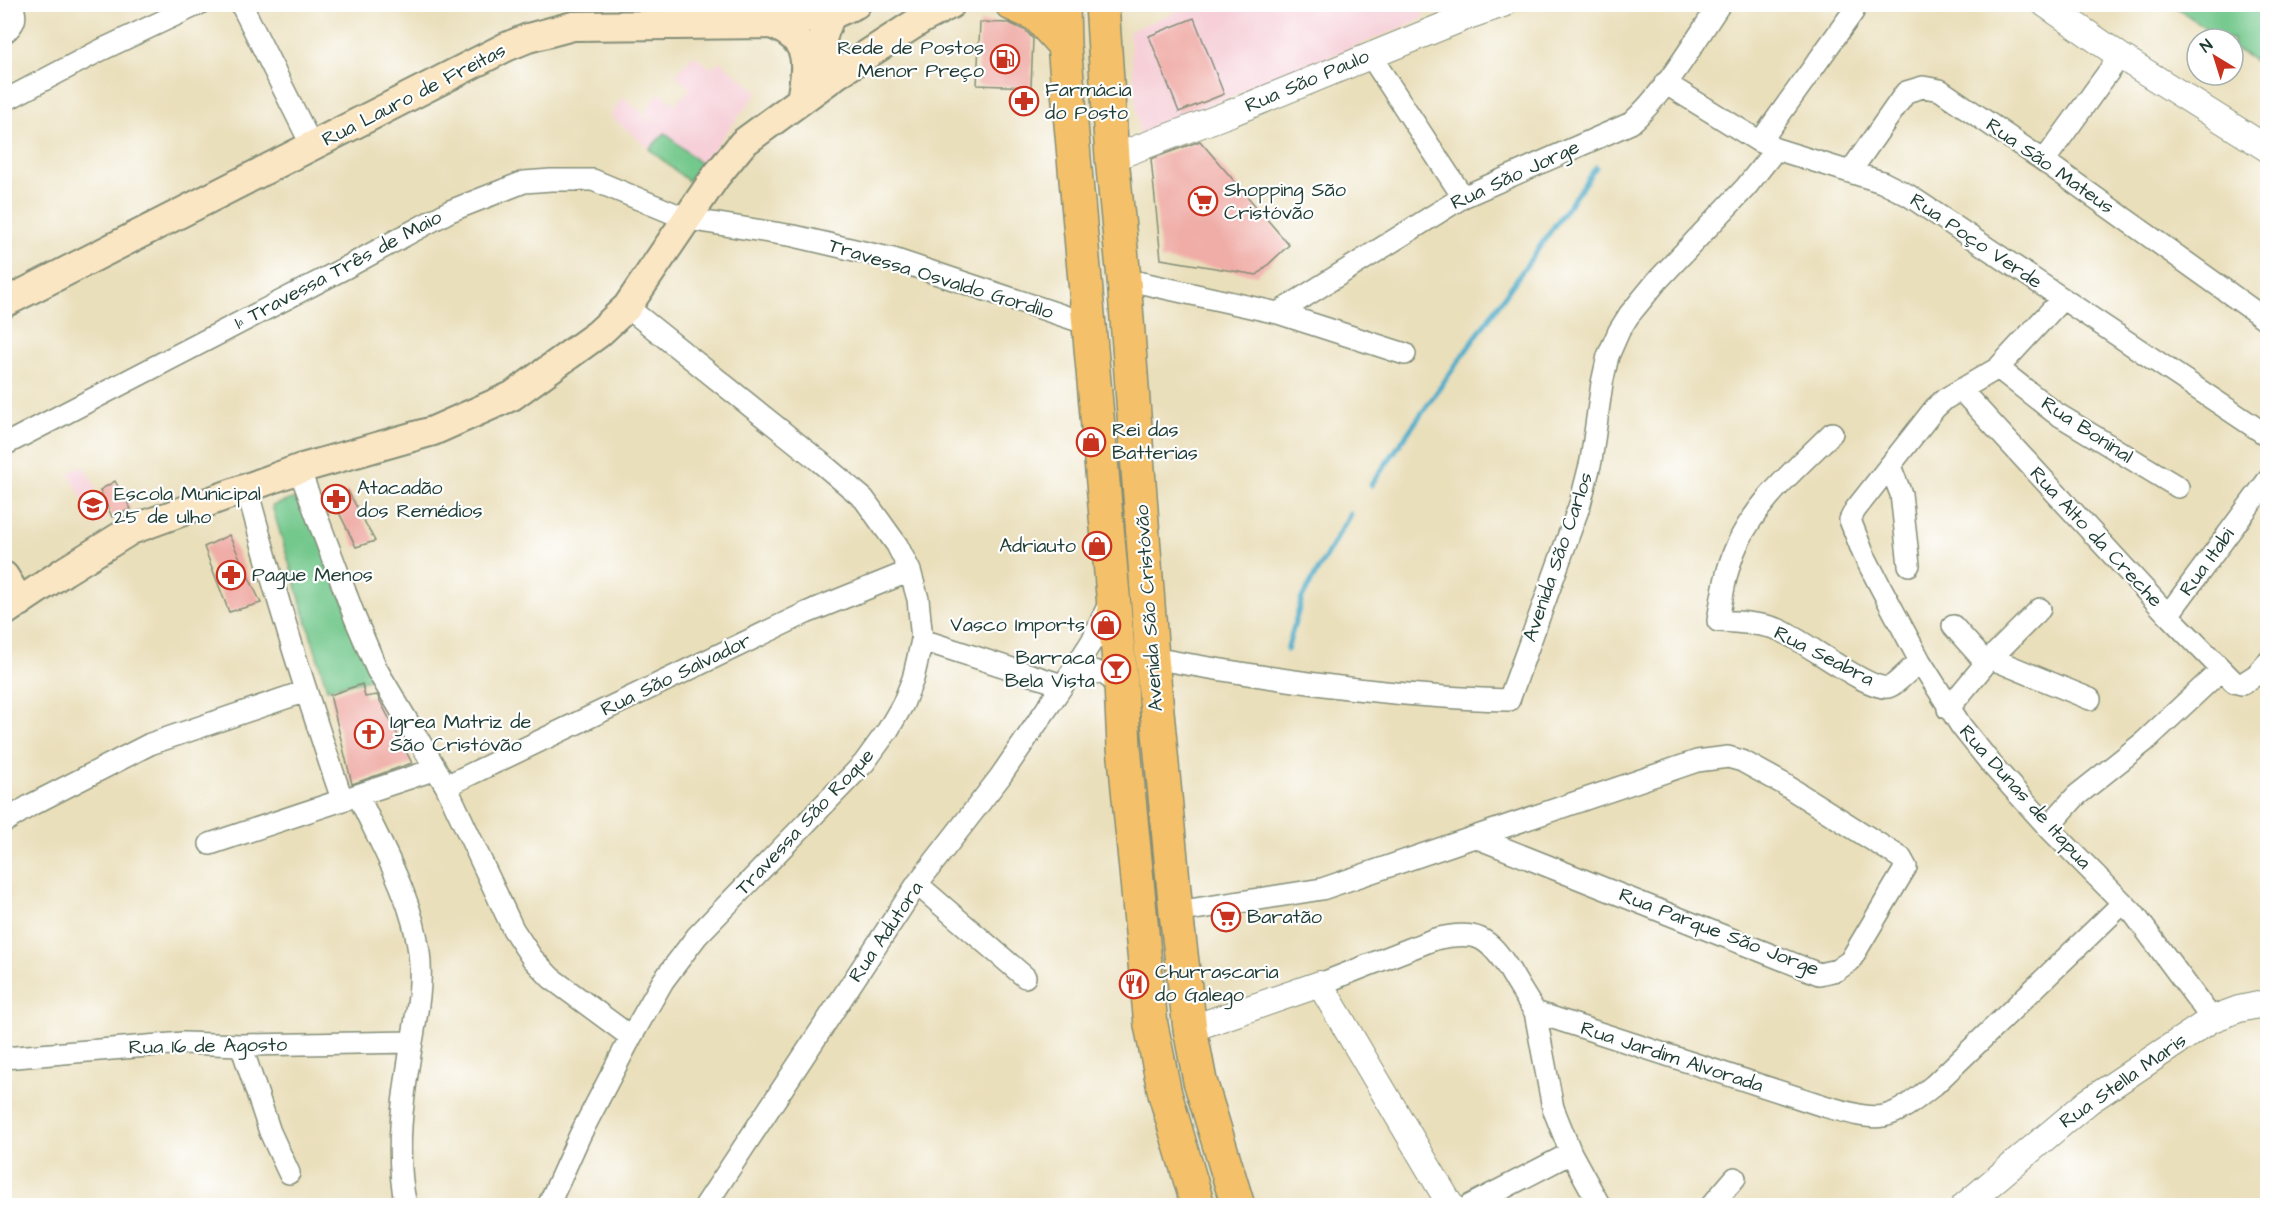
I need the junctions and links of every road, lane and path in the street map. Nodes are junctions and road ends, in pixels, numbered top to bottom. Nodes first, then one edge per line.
1 (11, 4) edge
2 (199, 4) edge
3 (241, 4) edge
4 (951, 4) edge
5 (1012, 4) edge
6 (1063, 4) edge
7 (1101, 4) edge
8 (1503, 4) edge
9 (1720, 4) edge
10 (2045, 4) edge
11 (843, 10) edge
12 (1465, 10) edge
13 (1853, 12) dead end
14 (771, 24) junction
15 (4, 33) edge
16 (1064, 45) junction
17 (1370, 55) junction
18 (2120, 56) junction
19 (837, 74) junction
20 (1665, 83) junction
21 (4, 100) edge
22 (801, 100) junction
23 (312, 146) junction
24 (1768, 146) junction
25 (2268, 149) edge
26 (1112, 158) junction
27 (2044, 161) junction
28 (1850, 172) junction
29 (1463, 197) junction
30 (687, 219) junction
31 (1124, 279) junction
32 (2062, 300) junction
33 (4, 303) edge
34 (627, 307) junction
35 (1278, 313) junction
36 (2268, 321) edge
37 (1088, 324) junction
38 (1405, 354) dead end
39 (1998, 368) junction
40 (1961, 390) junction
41 (1832, 434) dead end
42 (2268, 436) edge
43 (4, 445) edge
44 (1890, 466) junction
45 (299, 469) junction
46 (2268, 480) edge
47 (2178, 486) dead end
48 (247, 489) junction
49 (1909, 565) dead end
50 (910, 571) junction
51 (4, 576) edge
52 (1112, 596) junction
53 (12, 607) edge
54 (2040, 609) dead end
55 (2168, 615) junction
56 (1953, 626) dead end
57 (922, 640) junction
58 (1152, 658) junction
59 (1988, 660) junction
60 (1920, 661) junction
61 (2268, 662) edge
62 (1077, 666) junction
63 (2227, 676) junction
64 (1062, 685) junction
65 (1121, 685) junction
66 (306, 691) junction
67 (2090, 699) dead end
68 (1948, 709) junction
69 (441, 777) junction
70 (350, 797) junction
71 (4, 822) edge
72 (2048, 827) junction
73 (1475, 837) junction
74 (210, 844) dead end
75 (917, 884) junction
76 (2123, 903) junction
77 (1176, 912) junction
78 (1025, 977) dead end
79 (1320, 984) junction
80 (2268, 1003) edge
81 (1535, 1012) junction
82 (2212, 1019) junction
83 (1190, 1029) junction
84 (631, 1037) junction
85 (412, 1042) junction
86 (241, 1045) junction
87 (4, 1058) edge
88 (1571, 1153) junction
89 (289, 1173) dead end
90 (1734, 1178) dead end
91 (406, 1206) edge
92 (548, 1206) edge
93 (705, 1206) edge
94 (1198, 1206) edge
95 (1238, 1206) edge
96 (1451, 1206) edge
97 (1469, 1206) edge
98 (1600, 1206) edge
99 (1711, 1206) edge
100 (1964, 1206) edge

1 - 15 street
2 - 21 street
3 - 23 street
4 - 19 main road
5 - 16 main road
6 - 16 main road, Avenida São Cristóvão
7 - 26 main road, Avenida São Cristóvão
8 - 12 street, Rua São Paulo
9 - 20 street, Rua São Jorge
10 - 18 street
11 - 14 main road, Rua Lauro de Freitas
11 - 19 main road
12 - 17 street, Rua São Paulo
13 - 24 street, Avenida São Carlos
14 - 22 main road
14 - 23 main road, Rua Lauro de Freitas
16 - 37 main road, Avenida São Cristóvão
17 - 26 street, Rua São Paulo
17 - 29 street
18 - 25 street
18 - 27 street
19 - 22 main road
20 - 24 street, Rua Poço Verde
20 - 29 street, Rua São Jorge
22 - 30 main road
23 - 33 main road, Rua Lauro de Freitas
24 - 28 street, Rua Poço Verde
24 - 58 street, Avenida São Carlos
26 - 31 main road, Avenida São Cristóvão
27 - 28 street, Rua São Mateus
27 - 36 street, Rua São Mateus
28 - 32 street, Rua Poço Verde
29 - 35 street, Rua São Jorge
30 - 34 main road
30 - 37 street, Travessa Osvaldo Gordilo
30 - 43 street, 1ª Travessa Três de Maio
31 - 35 street
31 - 58 main road, Avenida São Cristóvão
32 - 39 street
32 - 42 street, Rua Poço Verde
34 - 45 main road
34 - 50 street, Travessa São Roque
35 - 38 street
37 - 52 main road, Avenida São Cristóvão
39 - 40 street
39 - 47 street, Rua Boninal
40 - 44 street
40 - 55 street, Rua Alto da Creche
41 - 60 street, Rua Seabra
44 - 49 street
44 - 60 street, Rua Dunas de Itapua
45 - 48 main road
45 - 69 street
46 - 55 street, Rua Itabi
48 - 53 main road
48 - 66 street
50 - 57 street, Travessa São Roque
50 - 69 street, Rua São Salvador
51 - 53 main road
52 - 62 street, Rua Adutora
52 - 65 main road, Avenida São Cristóvão
54 - 59 street
55 - 63 street, Rua Alto da Creche
56 - 59 street
57 - 64 street
57 - 84 street, Travessa São Roque
58 - 77 main road, Avenida São Cristóvão
59 - 67 street
59 - 68 street
60 - 68 street, Rua Dunas de Itapua
61 - 63 street
62 - 64 street, Rua Adutora
62 - 65 street
63 - 72 street
64 - 75 street, Rua Adutora
65 - 94 main road, Avenida São Cristóvão
66 - 70 street
66 - 71 street
68 - 72 street, Rua Dunas de Itapua
69 - 70 street, Rua São Salvador
69 - 84 street
70 - 74 street, Rua São Salvador
70 - 85 street
72 - 76 street, Rua Dunas de Itapua
73 - 73 street, Rua Parque São Jorge
73 - 77 street, Rua Parque São Jorge
75 - 78 street
75 - 93 street, Rua Adutora
76 - 81 street, Rua Jardim Alvorada
76 - 82 street, Rua Dunas de Itapua
77 - 83 main road, Avenida São Cristóvão
79 - 81 street
79 - 83 street
79 - 96 street
80 - 82 street, Rua Stella Maris
81 - 88 street
82 - 100 street, Rua Stella Maris
83 - 95 main road, Avenida São Cristóvão
84 - 92 street, Travessa São Roque
85 - 86 street, Rua 16 de Agosto
85 - 91 street
86 - 87 street, Rua 16 de Agosto
86 - 89 street
88 - 97 street
88 - 98 street
90 - 99 street

